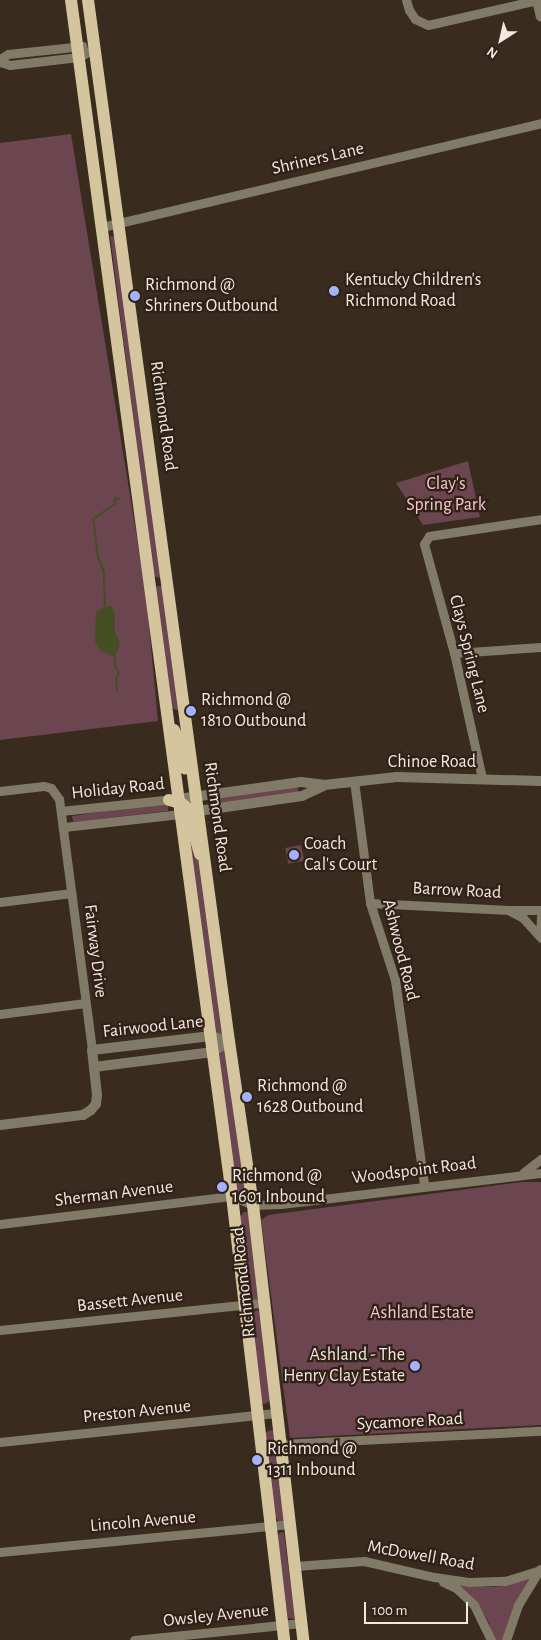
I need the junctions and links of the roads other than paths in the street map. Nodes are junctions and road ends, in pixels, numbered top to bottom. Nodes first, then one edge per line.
1 (71, 0) edge
2 (88, 0) edge
3 (406, 0) edge
4 (537, 0) edge
5 (541, 17) edge
6 (95, 48) junction
7 (78, 51) junction
8 (0, 60) edge
9 (541, 123) edge
10 (119, 224) junction
11 (102, 228) junction
12 (541, 520) edge
13 (541, 647) edge
14 (454, 653) junction
15 (482, 778) junction
16 (541, 781) edge
17 (354, 782) junction
18 (324, 785) junction
19 (50, 788) joint
20 (0, 791) edge
21 (189, 805) junction
22 (62, 811) junction
23 (64, 827) junction
24 (71, 893) junction
25 (0, 902) edge
26 (370, 903) junction
27 (509, 910) junction
28 (541, 910) edge
29 (541, 916) edge
30 (540, 937) edge
31 (85, 1004) junction
32 (0, 1014) edge
33 (211, 1036) junction
34 (229, 1041) junction
35 (92, 1050) junction
36 (213, 1052) junction
37 (94, 1067) junction
38 (0, 1125) edge
39 (541, 1159) edge
40 (523, 1174) junction
41 (541, 1175) edge
42 (424, 1185) junction
43 (232, 1196) junction
44 (253, 1205) junction
45 (0, 1224) edge
46 (263, 1303) junction
47 (245, 1305) junction
48 (0, 1330) edge
49 (277, 1413) junction
50 (258, 1415) junction
51 (541, 1431) edge
52 (0, 1442) edge
53 (281, 1444) junction
54 (290, 1524) junction
55 (271, 1526) junction
56 (0, 1552) edge
57 (295, 1566) junction
58 (540, 1570) edge
59 (434, 1577) junction
60 (301, 1623) junction
61 (282, 1625) junction
62 (134, 1640) edge
63 (284, 1640) edge
64 (303, 1640) edge
65 (491, 1640) edge
66 (506, 1640) edge

1 - 7 main road, Richmond Road
2 - 6 main road, Richmond Road
3 - 4 street
4 - 5 street
6 - 7 street
6 - 10 main road, Richmond Road
7 - 8 street
7 - 11 main road, Richmond Road
9 - 10 street, Shriners Lane
10 - 11 street, Shriners Lane
10 - 21 main road, Richmond Road
11 - 21 main road, Richmond Road
12 - 14 street, Clays Spring Lane
13 - 14 street
14 - 15 street, Clays Spring Lane
15 - 16 street, Chinoe Road
15 - 17 street, Chinoe Road
17 - 18 street, Chinoe Road
17 - 26 street, Ashwood Road
18 - 21 street, Chinoe Road
18 - 21 street, Chinoe Road
19 - 20 street, Holiday Road
19 - 22 street, Fairway Drive
21 - 22 street, Holiday Road
21 - 23 street, Holiday Road
21 - 33 main road, Richmond Road
21 - 34 main road, Richmond Road
22 - 23 street, Fairway Drive
23 - 24 street, Fairway Drive
24 - 25 street
24 - 31 street, Fairway Drive
26 - 27 street, Barrow Road
26 - 42 street, Ashwood Road
27 - 28 street, Barrow Road
27 - 30 street
29 - 30 street
31 - 32 street
31 - 35 street, Fairway Drive
33 - 34 street, Fairwood Lane
33 - 35 street, Fairwood Lane
33 - 36 main road, Richmond Road
34 - 36 street, Fairwood Lane
34 - 44 main road, Richmond Road
35 - 37 street, Fairway Drive
36 - 37 street, Fairwood Lane
36 - 43 main road, Richmond Road
37 - 38 street, Fairway Drive
39 - 40 street
40 - 41 street, Woodspoint Road
40 - 42 street, Woodspoint Road
42 - 44 street, Woodspoint Road
43 - 44 street, Woodspoint Road
43 - 45 street, Sherman Avenue
43 - 47 main road, Richmond Road
44 - 46 main road, Richmond Road
46 - 47 street, Bassett Avenue
46 - 49 main road, Richmond Road
47 - 48 street, Bassett Avenue
47 - 50 main road, Richmond Road
49 - 50 street, Preston Avenue
49 - 53 main road, Richmond Road
50 - 52 street, Preston Avenue
50 - 55 main road, Richmond Road
51 - 53 street, Sycamore Road
53 - 54 main road, Richmond Road
54 - 55 street, Lincoln Avenue
54 - 57 main road, Richmond Road
55 - 56 street, Lincoln Avenue
55 - 61 main road, Richmond Road
57 - 59 street, McDowell Road
57 - 60 main road, Richmond Road
58 - 59 street, McDowell Road
58 - 66 street
59 - 65 street
60 - 61 street, Owsley Avenue
60 - 64 main road, Richmond Road
61 - 62 street, Owsley Avenue
61 - 63 main road, Richmond Road

